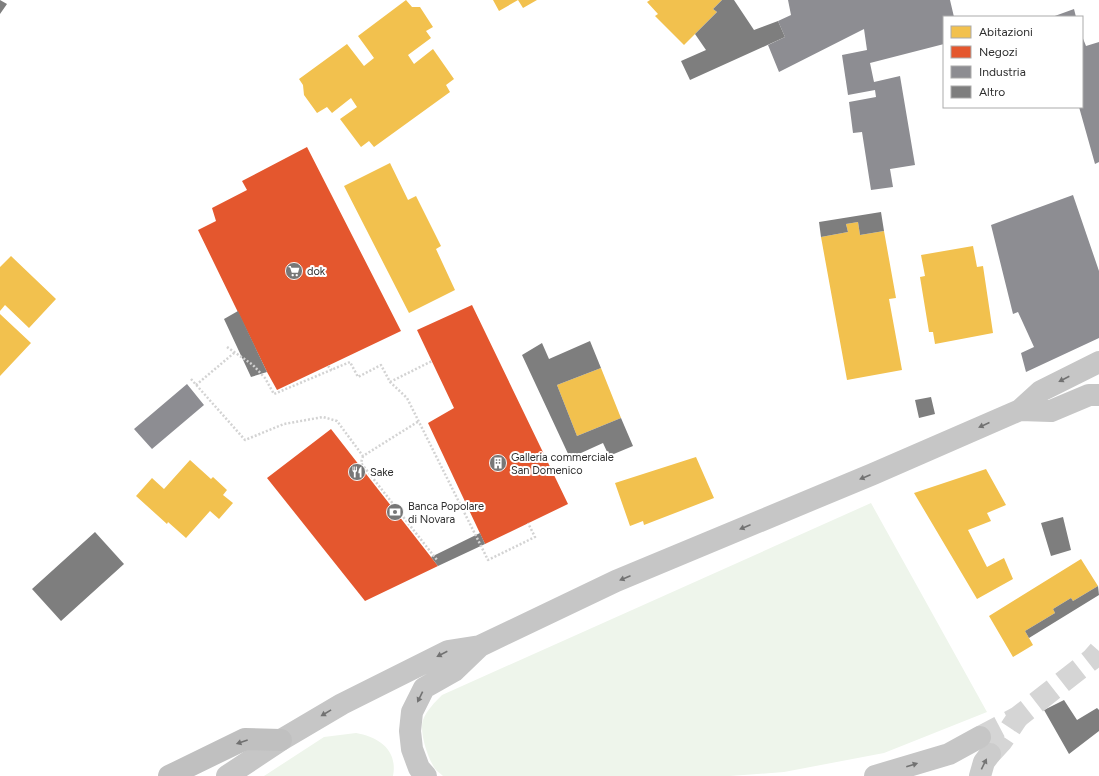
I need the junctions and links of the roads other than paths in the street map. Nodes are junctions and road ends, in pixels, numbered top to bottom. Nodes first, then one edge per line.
1 (1099, 362) edge
2 (1099, 395) edge
3 (1020, 410) junction
4 (480, 646) junction
5 (281, 740) junction
6 (233, 773) edge
7 (169, 776) edge
8 (426, 776) edge
9 (875, 776) edge
10 (980, 776) edge

1 -> 3 main road
2 - 3 main road
3 -> 4 main road
4 -> 5 main road
4 -> 8 main road
5 - 6 main road
5 -> 7 highway
9 - 10 main road

